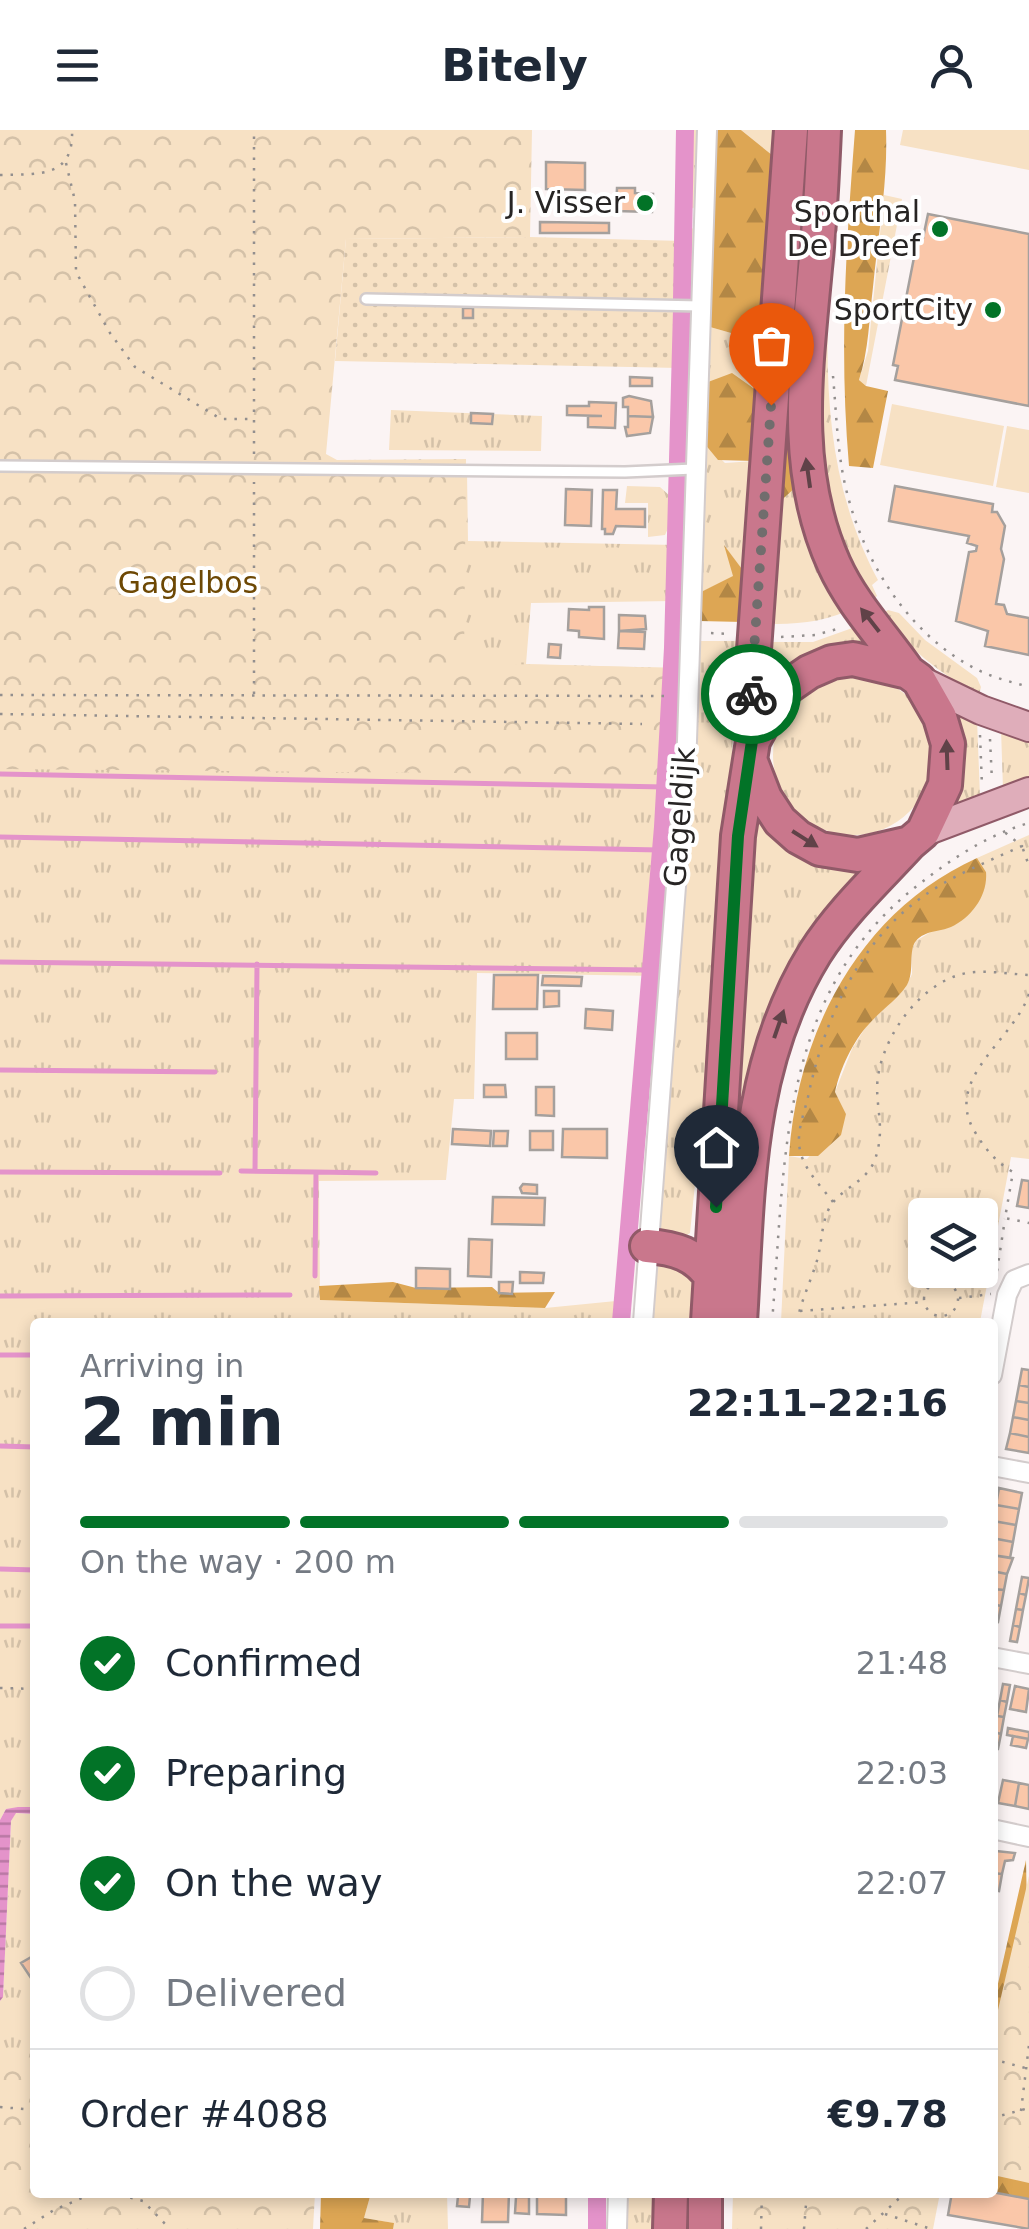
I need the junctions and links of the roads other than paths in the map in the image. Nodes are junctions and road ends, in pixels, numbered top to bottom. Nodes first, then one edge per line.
1 (707, 130) edge
2 (791, 130) edge
3 (824, 130) edge
4 (366, 299) dead end
5 (701, 306) junction
6 (0, 466) edge
7 (694, 469) junction
8 (913, 676) junction
9 (1029, 727) edge
10 (752, 751) junction
11 (1029, 792) edge
12 (916, 837) junction
13 (716, 1207) junction
14 (661, 1247) junction
15 (712, 1278) junction
16 (1011, 1285) edge
17 (645, 1318) edge
18 (708, 1318) edge
19 (740, 1318) edge
20 (998, 1347) edge
21 (998, 1467) edge
22 (1029, 1473) edge
23 (998, 1658) edge
24 (1029, 1664) edge
25 (998, 1830) edge
26 (1029, 1837) edge
27 (618, 2198) edge
28 (671, 2198) edge
29 (705, 2198) edge
30 (617, 2229) edge
31 (670, 2229) edge
32 (705, 2229) edge

1 - 5 street, Gageldijk
2 - 10 highway
8 -> 3 highway
4 - 5 lane
5 - 7 street, Gageldijk
6 - 7 lane
7 - 14 street, Gageldijk
8 - 9 main road
8 - 10 highway
12 -> 8 highway
10 -> 12 highway
10 - 13 highway
11 - 12 main road
19 -> 12 highway
13 - 14 highway
13 - 15 highway
14 - 15 highway
14 - 17 street, Gageldijk
15 - 18 highway
16 - 20 street
21 - 22 street
23 - 24 street
25 - 26 street
27 - 30 street
28 - 31 highway
29 - 32 highway

